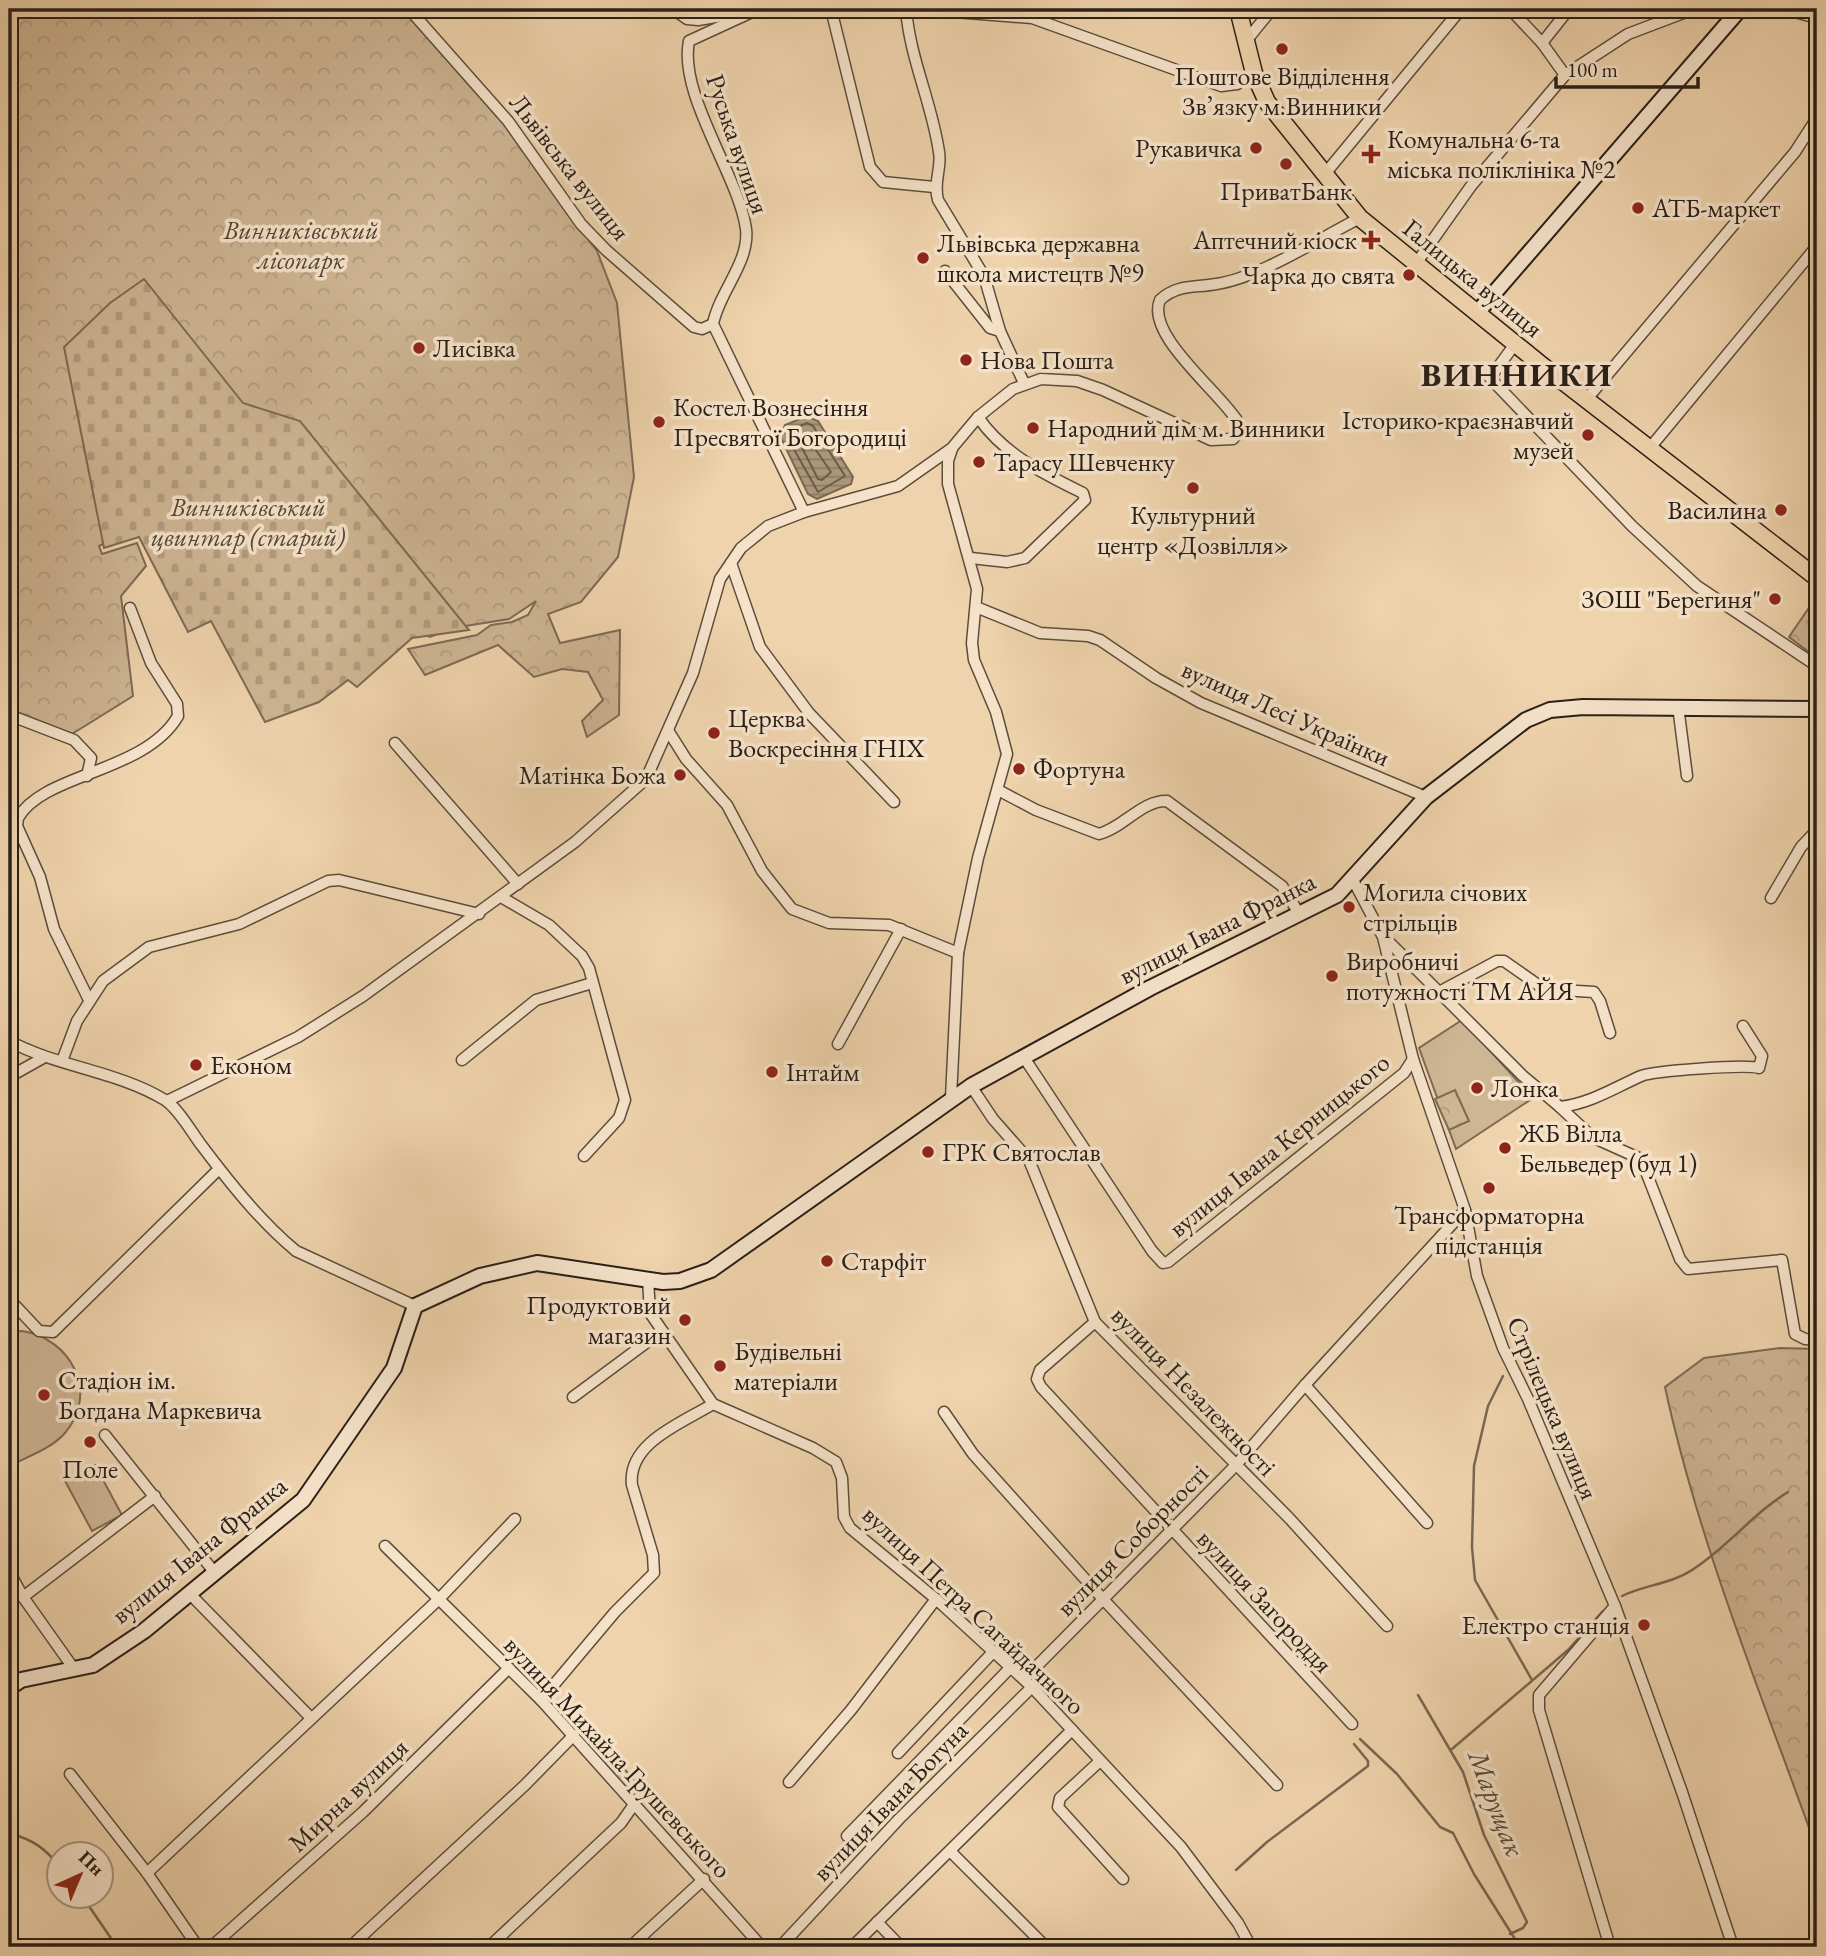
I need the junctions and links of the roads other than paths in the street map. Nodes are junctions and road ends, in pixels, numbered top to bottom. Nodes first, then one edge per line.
1 (409, 9) edge
2 (673, 9) edge
3 (831, 9) edge
4 (906, 9) edge
5 (916, 9) edge
6 (1238, 9) edge
7 (1272, 9) edge
8 (1461, 9) edge
9 (1510, 9) edge
10 (1569, 9) edge
11 (1694, 9) edge
12 (1740, 9) edge
13 (1784, 9) edge
14 (758, 10) edge
15 (1817, 18) edge
16 (1246, 41) junction
17 (1542, 43) junction
18 (1254, 73) junction
19 (1565, 75) junction
20 (1817, 118) edge
21 (1324, 175) junction
22 (934, 187) junction
23 (1360, 218) junction
24 (1817, 246) edge
25 (1415, 265) junction
26 (945, 271) dead end
27 (1477, 313) junction
28 (713, 324) junction
29 (1000, 331) junction
30 (1515, 344) junction
31 (1024, 383) junction
32 (1586, 400) junction
33 (978, 417) junction
34 (952, 448) junction
35 (1649, 449) junction
36 (804, 512) junction
37 (971, 558) junction
38 (731, 563) junction
39 (1817, 578) edge
40 (976, 607) junction
41 (130, 608) dead end
42 (1817, 666) edge
43 (1678, 706) junction
44 (1817, 709) edge
45 (9, 715) edge
46 (669, 732) junction
47 (395, 743) dead end
48 (87, 776) junction
49 (1687, 776) dead end
50 (998, 790) junction
51 (1426, 797) junction
52 (894, 802) dead end
53 (1817, 830) edge
54 (1353, 880) junction
55 (518, 884) junction
56 (501, 897) junction
57 (1771, 898) dead end
58 (479, 914) junction
59 (1300, 915) junction
60 (901, 929) junction
61 (1383, 937) junction
62 (958, 953) junction
63 (592, 983) junction
64 (1441, 991) junction
65 (89, 1000) junction
66 (1743, 1026) dead end
67 (1610, 1032) dead end
68 (9, 1041) edge
69 (838, 1044) dead end
70 (1023, 1056) junction
71 (43, 1058) junction
72 (1413, 1059) junction
73 (462, 1060) dead end
74 (62, 1061) junction
75 (9, 1077) edge
76 (971, 1086) junction
77 (951, 1098) junction
78 (167, 1101) junction
79 (1560, 1107) junction
80 (584, 1156) dead end
81 (219, 1169) junction
82 (1465, 1210) junction
83 (648, 1279) junction
84 (9, 1299) edge
85 (415, 1306) junction
86 (1095, 1322) junction
87 (662, 1331) junction
88 (1817, 1340) edge
89 (1305, 1385) junction
90 (573, 1397) dead end
91 (713, 1404) junction
92 (944, 1412) dead end
93 (105, 1435) dead end
94 (1236, 1465) junction
95 (155, 1496) junction
96 (515, 1519) dead end
97 (1427, 1523) dead end
98 (1171, 1531) junction
99 (385, 1546) dead end
100 (9, 1571) edge
101 (215, 1573) junction
102 (189, 1593) junction
103 (23, 1597) junction
104 (1102, 1598) junction
105 (936, 1599) junction
106 (439, 1600) junction
107 (1615, 1606) junction
108 (1387, 1626) dead end
109 (994, 1651) junction
110 (1011, 1667) junction
111 (509, 1668) junction
112 (74, 1669) junction
113 (1024, 1679) junction
114 (1032, 1687) junction
115 (9, 1688) edge
116 (541, 1700) junction
117 (311, 1718) junction
118 (1352, 1724) dead end
119 (1072, 1730) junction
120 (574, 1735) junction
121 (898, 1752) dead end
122 (1100, 1761) junction
123 (70, 1774) dead end
124 (789, 1782) dead end
125 (1278, 1785) dead end
126 (635, 1803) junction
127 (847, 1836) dead end
128 (951, 1852) junction
129 (147, 1873) junction
130 (1123, 1878) dead end
131 (704, 1879) junction
132 (877, 1922) junction
133 (198, 1947) edge
134 (211, 1947) edge
135 (350, 1947) edge
136 (489, 1947) edge
137 (630, 1947) edge
138 (762, 1947) edge
139 (780, 1947) edge
140 (852, 1947) edge
141 (901, 1947) edge
142 (1045, 1947) edge
143 (1251, 1947) edge
144 (1611, 1947) edge
145 (1734, 1947) edge

1 - 28 street, Львівська вулиця
2 - 14 street
3 - 22 street
4 - 22 street
5 - 18 street
6 - 16 main road, Галицька вулиця
7 - 16 street
8 - 21 street
9 - 17 street
10 - 17 street
11 - 19 street
12 - 27 street
13 - 15 street
14 - 28 street, Руська вулиця
16 - 18 main road, Галицька вулиця
17 - 19 street
18 - 21 main road, Галицька вулиця
19 - 25 street
20 - 32 street
21 - 23 main road, Галицька вулиця
22 - 29 street
23 - 25 main road, Галицька вулиця
23 - 31 street
24 - 35 street
25 - 27 main road, Галицька вулиця
26 - 29 street
27 - 30 main road, Галицька вулиця
28 - 36 street
29 - 31 street
30 - 32 main road, Галицька вулиця
30 - 42 street
31 - 33 street
32 - 35 main road, Галицька вулиця
33 - 34 street
33 - 37 street
34 - 36 street
34 - 37 street
35 - 39 main road, Галицька вулиця
36 - 38 street
37 - 40 street
38 - 46 street
38 - 52 street
40 - 50 street
40 - 51 street, вулиця Лесі Українки
41 - 48 street
43 - 44 street, вулиця Івана Франка
43 - 49 street
43 - 51 street, вулиця Івана Франка
45 - 48 street
46 - 55 street
46 - 60 street
47 - 55 street
48 - 65 street
50 - 59 street
50 - 62 street
51 - 54 street, вулиця Івана Франка
53 - 57 street
54 - 59 street, вулиця Івана Франка
54 - 61 street, Стрілецька вулиця
55 - 56 street
56 - 58 street
56 - 63 street
58 - 65 street
58 - 78 street
59 - 70 street, вулиця Івана Франка
60 - 62 street
60 - 69 street
61 - 64 street
61 - 72 street, Стрілецька вулиця
62 - 77 street
63 - 73 street
63 - 80 street
64 - 67 street
64 - 79 street
65 - 74 street
66 - 79 street
68 - 71 street
70 - 72 street, вулиця Івана Керницького
70 - 76 street, вулиця Івана Франка
71 - 74 street
71 - 75 street
72 - 82 street, Стрілецька вулиця
74 - 78 street
76 - 77 street, вулиця Івана Франка
76 - 86 street, вулиця Незалежності
77 - 83 street, вулиця Івана Франка
78 - 81 street
79 - 88 street
81 - 84 street
81 - 85 street
82 - 89 street, вулиця Соборності
82 - 107 street, Стрілецька вулиця
83 - 85 street, вулиця Івана Франка
83 - 87 street
85 - 101 street, вулиця Івана Франка
86 - 94 street, вулиця Незалежності
86 - 98 street, вулиця Загороддя
87 - 90 street
87 - 91 street
89 - 94 street, вулиця Соборності
89 - 97 street
91 - 105 street, вулиця Петра Сагайдачного
91 - 116 street
92 - 104 street
93 - 95 street
94 - 98 street, вулиця Соборності
94 - 108 street, вулиця Незалежності
95 - 101 street
95 - 103 street
96 - 106 street
98 - 104 street, вулиця Соборності
98 - 118 street, вулиця Загороддя
99 - 106 street, вулиця Михайла Грушевського
100 - 103 street
101 - 102 street, вулиця Івана Франка
102 - 112 street, вулиця Івана Франка
102 - 117 street
103 - 112 street
104 - 113 street, вулиця Соборності
104 - 125 street
105 - 109 street, вулиця Петра Сагайдачного
105 - 124 street
106 - 111 street, вулиця Михайла Грушевського
106 - 117 street
107 - 144 street
107 - 145 street, Стрілецька вулиця
109 - 110 street, вулиця Петра Сагайдачного
109 - 121 street
110 - 113 street, вулиця Петра Сагайдачного
110 - 127 street
111 - 116 street, вулиця Михайла Грушевського
111 - 134 street, Мирна вулиця
112 - 115 street, вулиця Івана Франка
113 - 114 street, вулиця Петра Сагайдачного
114 - 119 street, вулиця Петра Сагайдачного
114 - 139 street, вулиця Івана Богуна
116 - 120 street, вулиця Михайла Грушевського
117 - 129 street
119 - 122 street, вулиця Петра Сагайдачного
119 - 128 street
120 - 126 street, вулиця Михайла Грушевського
120 - 135 street
122 - 130 street
122 - 143 street, вулиця Петра Сагайдачного
123 - 129 street
126 - 131 street, вулиця Михайла Грушевського
126 - 136 street
128 - 132 street
128 - 142 street
129 - 133 street
131 - 137 street
131 - 138 street, вулиця Михайла Грушевського
132 - 140 street
132 - 141 street

